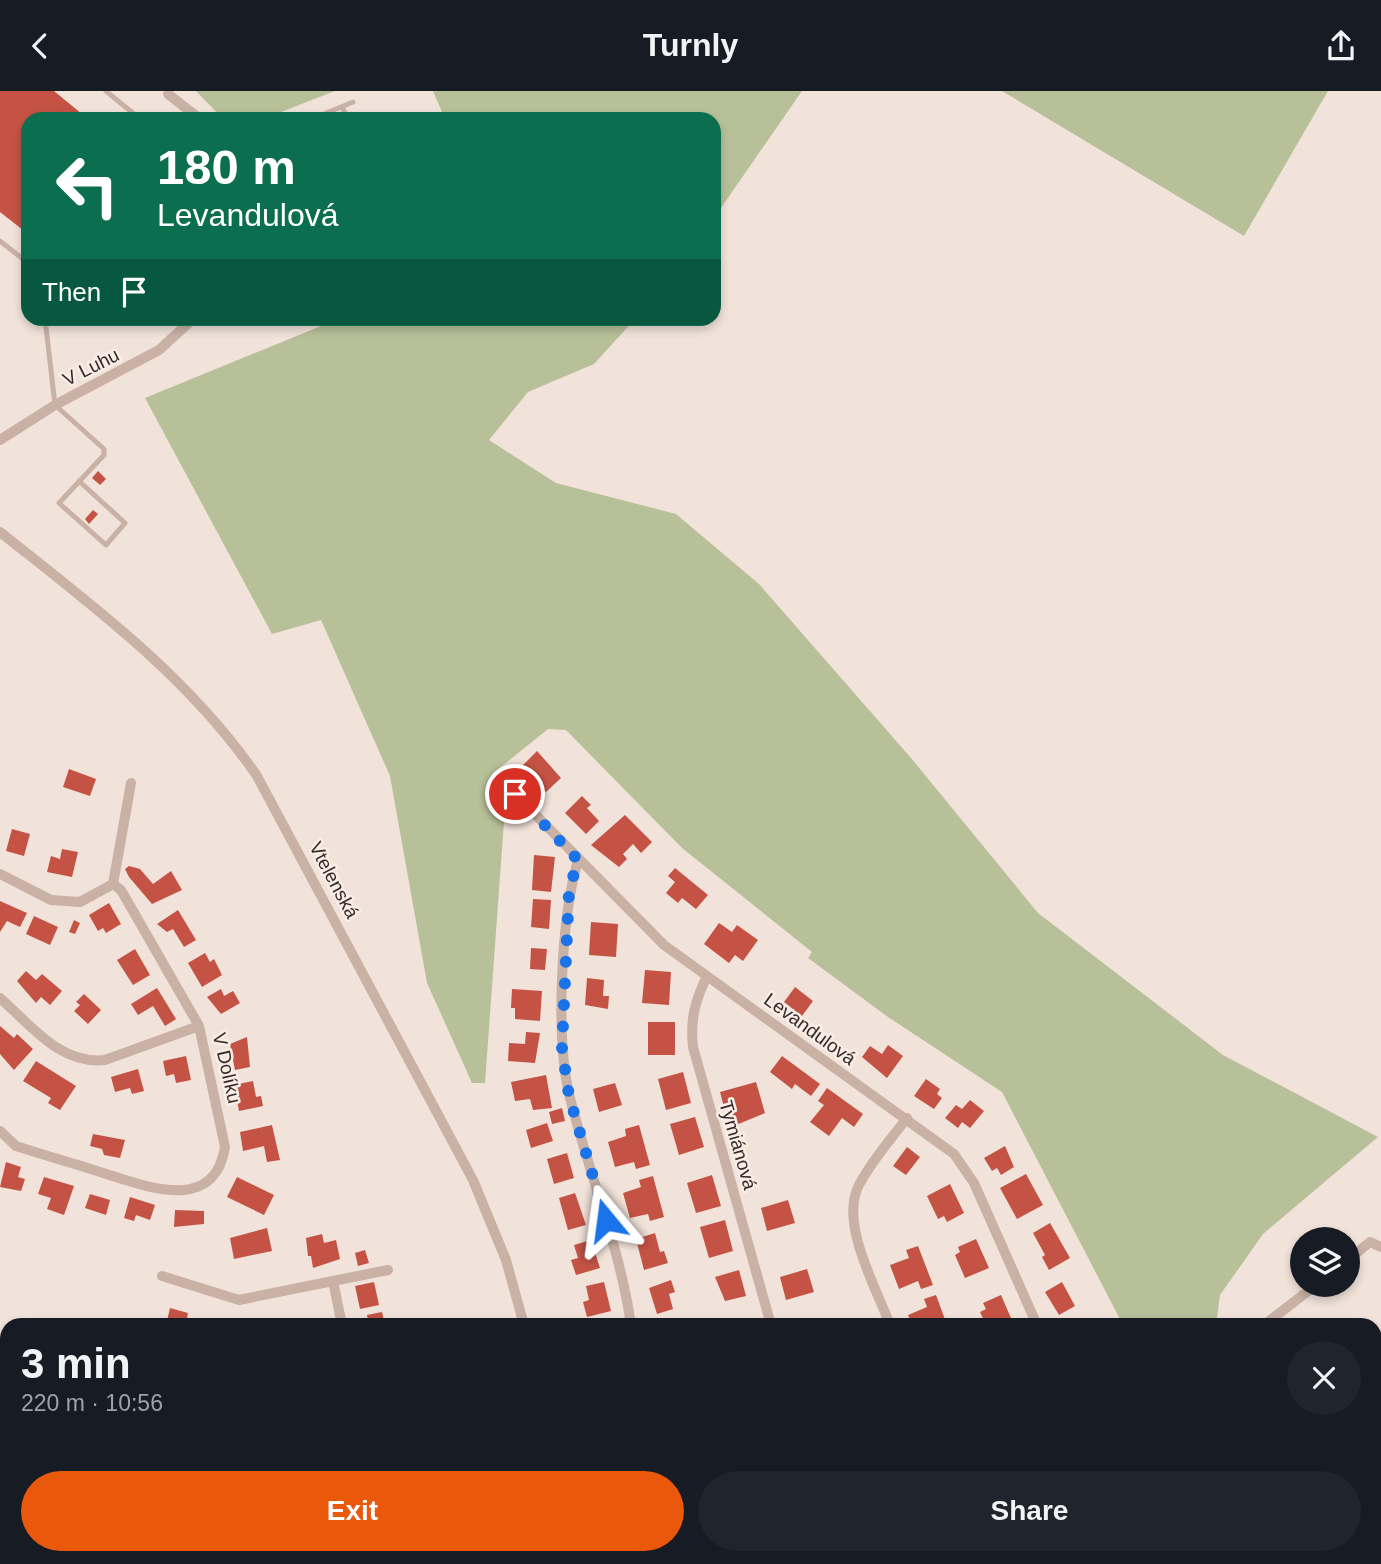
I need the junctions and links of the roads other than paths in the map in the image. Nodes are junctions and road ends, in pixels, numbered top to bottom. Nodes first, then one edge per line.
1 (106, 91) edge
2 (166, 93) edge
3 (353, 102) dead end
4 (342, 107) junction
5 (132, 112) edge
6 (191, 112) edge
7 (330, 112) edge
8 (344, 112) edge
9 (0, 240) edge
10 (21, 257) edge
11 (46, 326) edge
12 (185, 326) edge
13 (55, 405) junction
14 (0, 440) edge
15 (79, 481) junction
16 (0, 532) edge
17 (131, 783) dead end
18 (515, 794) dead end
19 (578, 860) junction
20 (0, 874) edge
21 (113, 884) junction
22 (707, 975) junction
23 (0, 998) edge
24 (199, 1026) junction
25 (907, 1118) junction
26 (0, 1131) edge
27 (1381, 1247) edge
28 (1360, 1250) edge
29 (388, 1271) dead end
30 (162, 1276) dead end
31 (333, 1281) junction
32 (1304, 1297) edge
33 (341, 1318) edge
34 (522, 1318) edge
35 (630, 1318) edge
36 (769, 1318) edge
37 (887, 1318) edge
38 (1034, 1318) edge
39 (1282, 1318) edge

1 - 5 lane
2 - 6 street
3 - 4 lane
4 - 7 lane
4 - 8 lane
9 - 10 lane
11 - 13 lane
12 - 13 street, V Luhu
13 - 14 street, V Luhu
13 - 15 lane
15 - 15 lane
16 - 34 street, Vtelenská
17 - 21 street
18 - 19 street, Levandulová
19 - 22 street, Levandulová
19 - 35 street
20 - 21 street
21 - 24 street, V Dolíku
22 - 25 street, Levandulová
22 - 36 street, Tymiánová
23 - 24 street
24 - 26 street, V Dolíku
25 - 37 street
25 - 38 street, Levandulová
27 - 28 street
29 - 31 street
30 - 31 street
31 - 33 street
32 - 39 street

